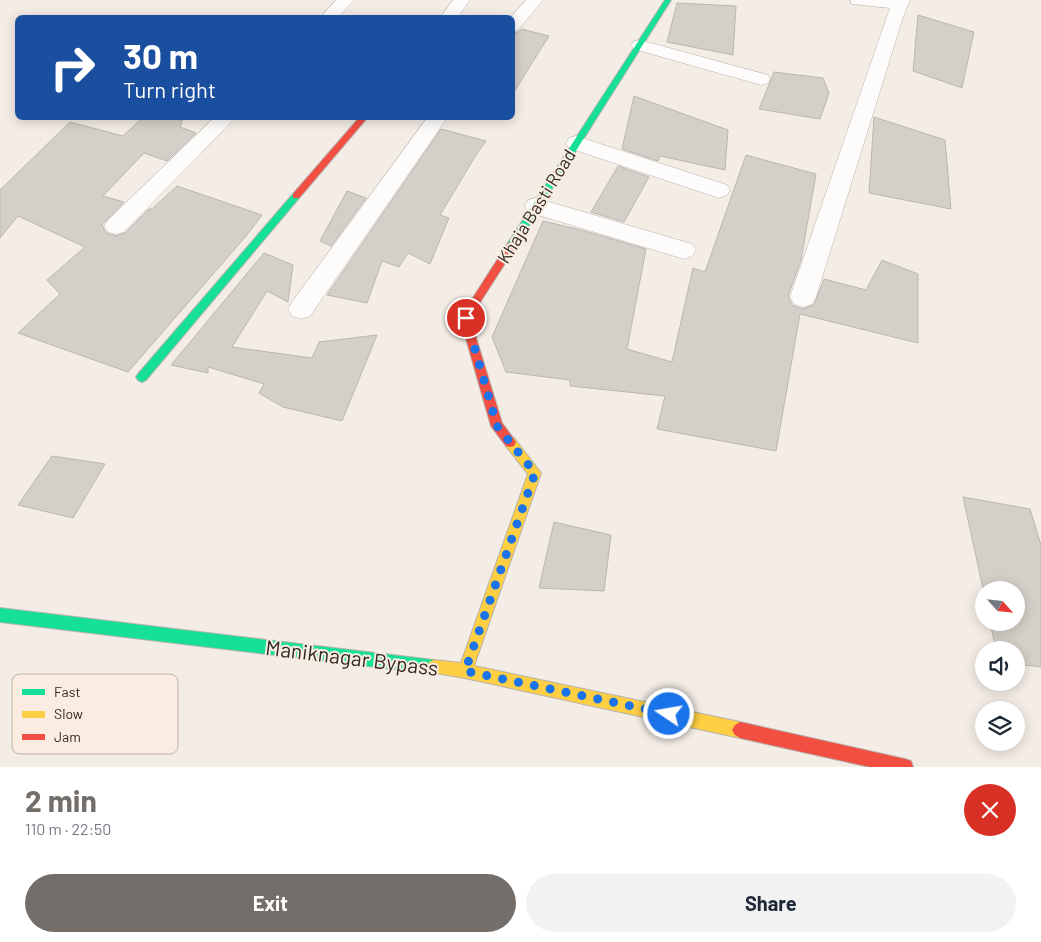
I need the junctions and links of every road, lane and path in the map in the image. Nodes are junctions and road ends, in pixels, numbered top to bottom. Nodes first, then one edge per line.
1 (346, 0) edge
2 (462, 0) edge
3 (535, 0) edge
4 (668, 0) edge
5 (858, 0) edge
6 (901, 2) edge
7 (331, 15) edge
8 (450, 15) edge
9 (515, 23) edge
10 (640, 45) junction
11 (760, 79) dead end
12 (223, 120) edge
13 (361, 120) edge
14 (437, 120) edge
15 (576, 143) junction
16 (719, 190) dead end
17 (536, 206) junction
18 (116, 226) dead end
19 (684, 250) dead end
20 (803, 297) dead end
21 (302, 309) dead end
22 (142, 378) dead end
23 (0, 615) edge
24 (465, 671) junction
25 (905, 767) edge

1 - 7 street
2 - 8 street
3 - 9 street
4 - 10 street, Khaja Basti Road
5 - 6 street
6 - 20 street
10 - 11 street
10 - 15 street, Khaja Basti Road
12 - 18 street
13 - 22 street
14 - 21 street
15 - 16 street
15 - 17 street, Khaja Basti Road
17 - 19 street
17 - 24 street, Khaja Basti Road
23 - 24 street, Maniknagar Bypass
24 - 25 street, Maniknagar Bypass

